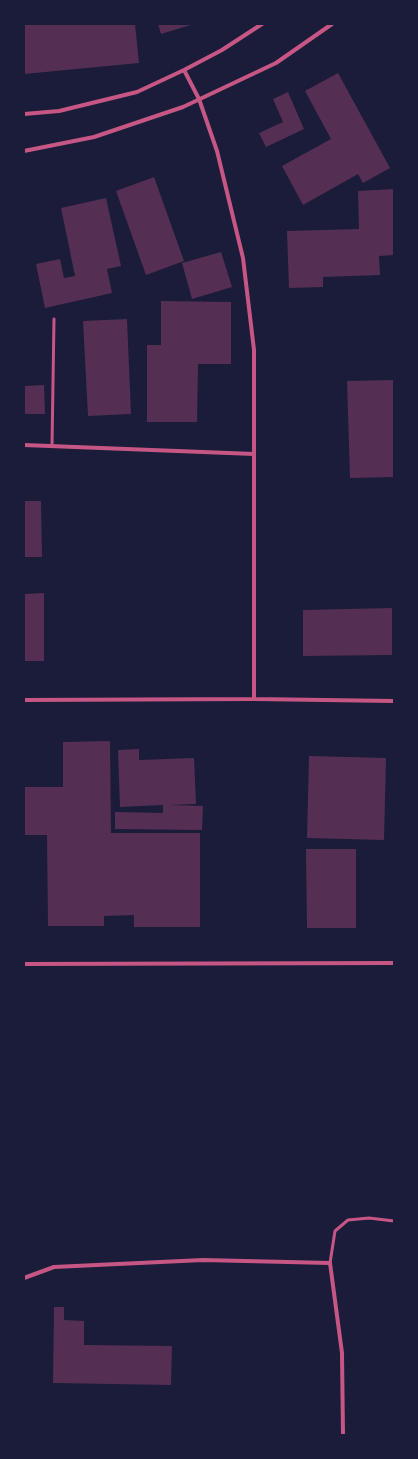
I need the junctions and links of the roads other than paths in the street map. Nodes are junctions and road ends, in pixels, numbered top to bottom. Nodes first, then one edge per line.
1 (262, 24) edge
2 (332, 24) edge
3 (184, 70) junction
4 (199, 99) junction
5 (24, 114) edge
6 (24, 151) edge
7 (54, 319) dead end
8 (24, 445) edge
9 (52, 446) junction
10 (254, 454) junction
11 (254, 699) junction
12 (24, 700) edge
13 (394, 701) edge
14 (394, 963) edge
15 (24, 964) edge
16 (394, 1221) edge
17 (330, 1263) junction
18 (24, 1278) edge
19 (343, 1435) edge

1 - 3 street
2 - 4 street
3 - 4 street
3 - 5 street
4 - 6 street
4 - 10 street
7 - 9 lane
8 - 9 street
9 - 10 street
10 - 11 street
11 - 12 street
11 - 13 street
14 - 15 street
16 - 17 lane
17 - 18 street
17 - 19 street

